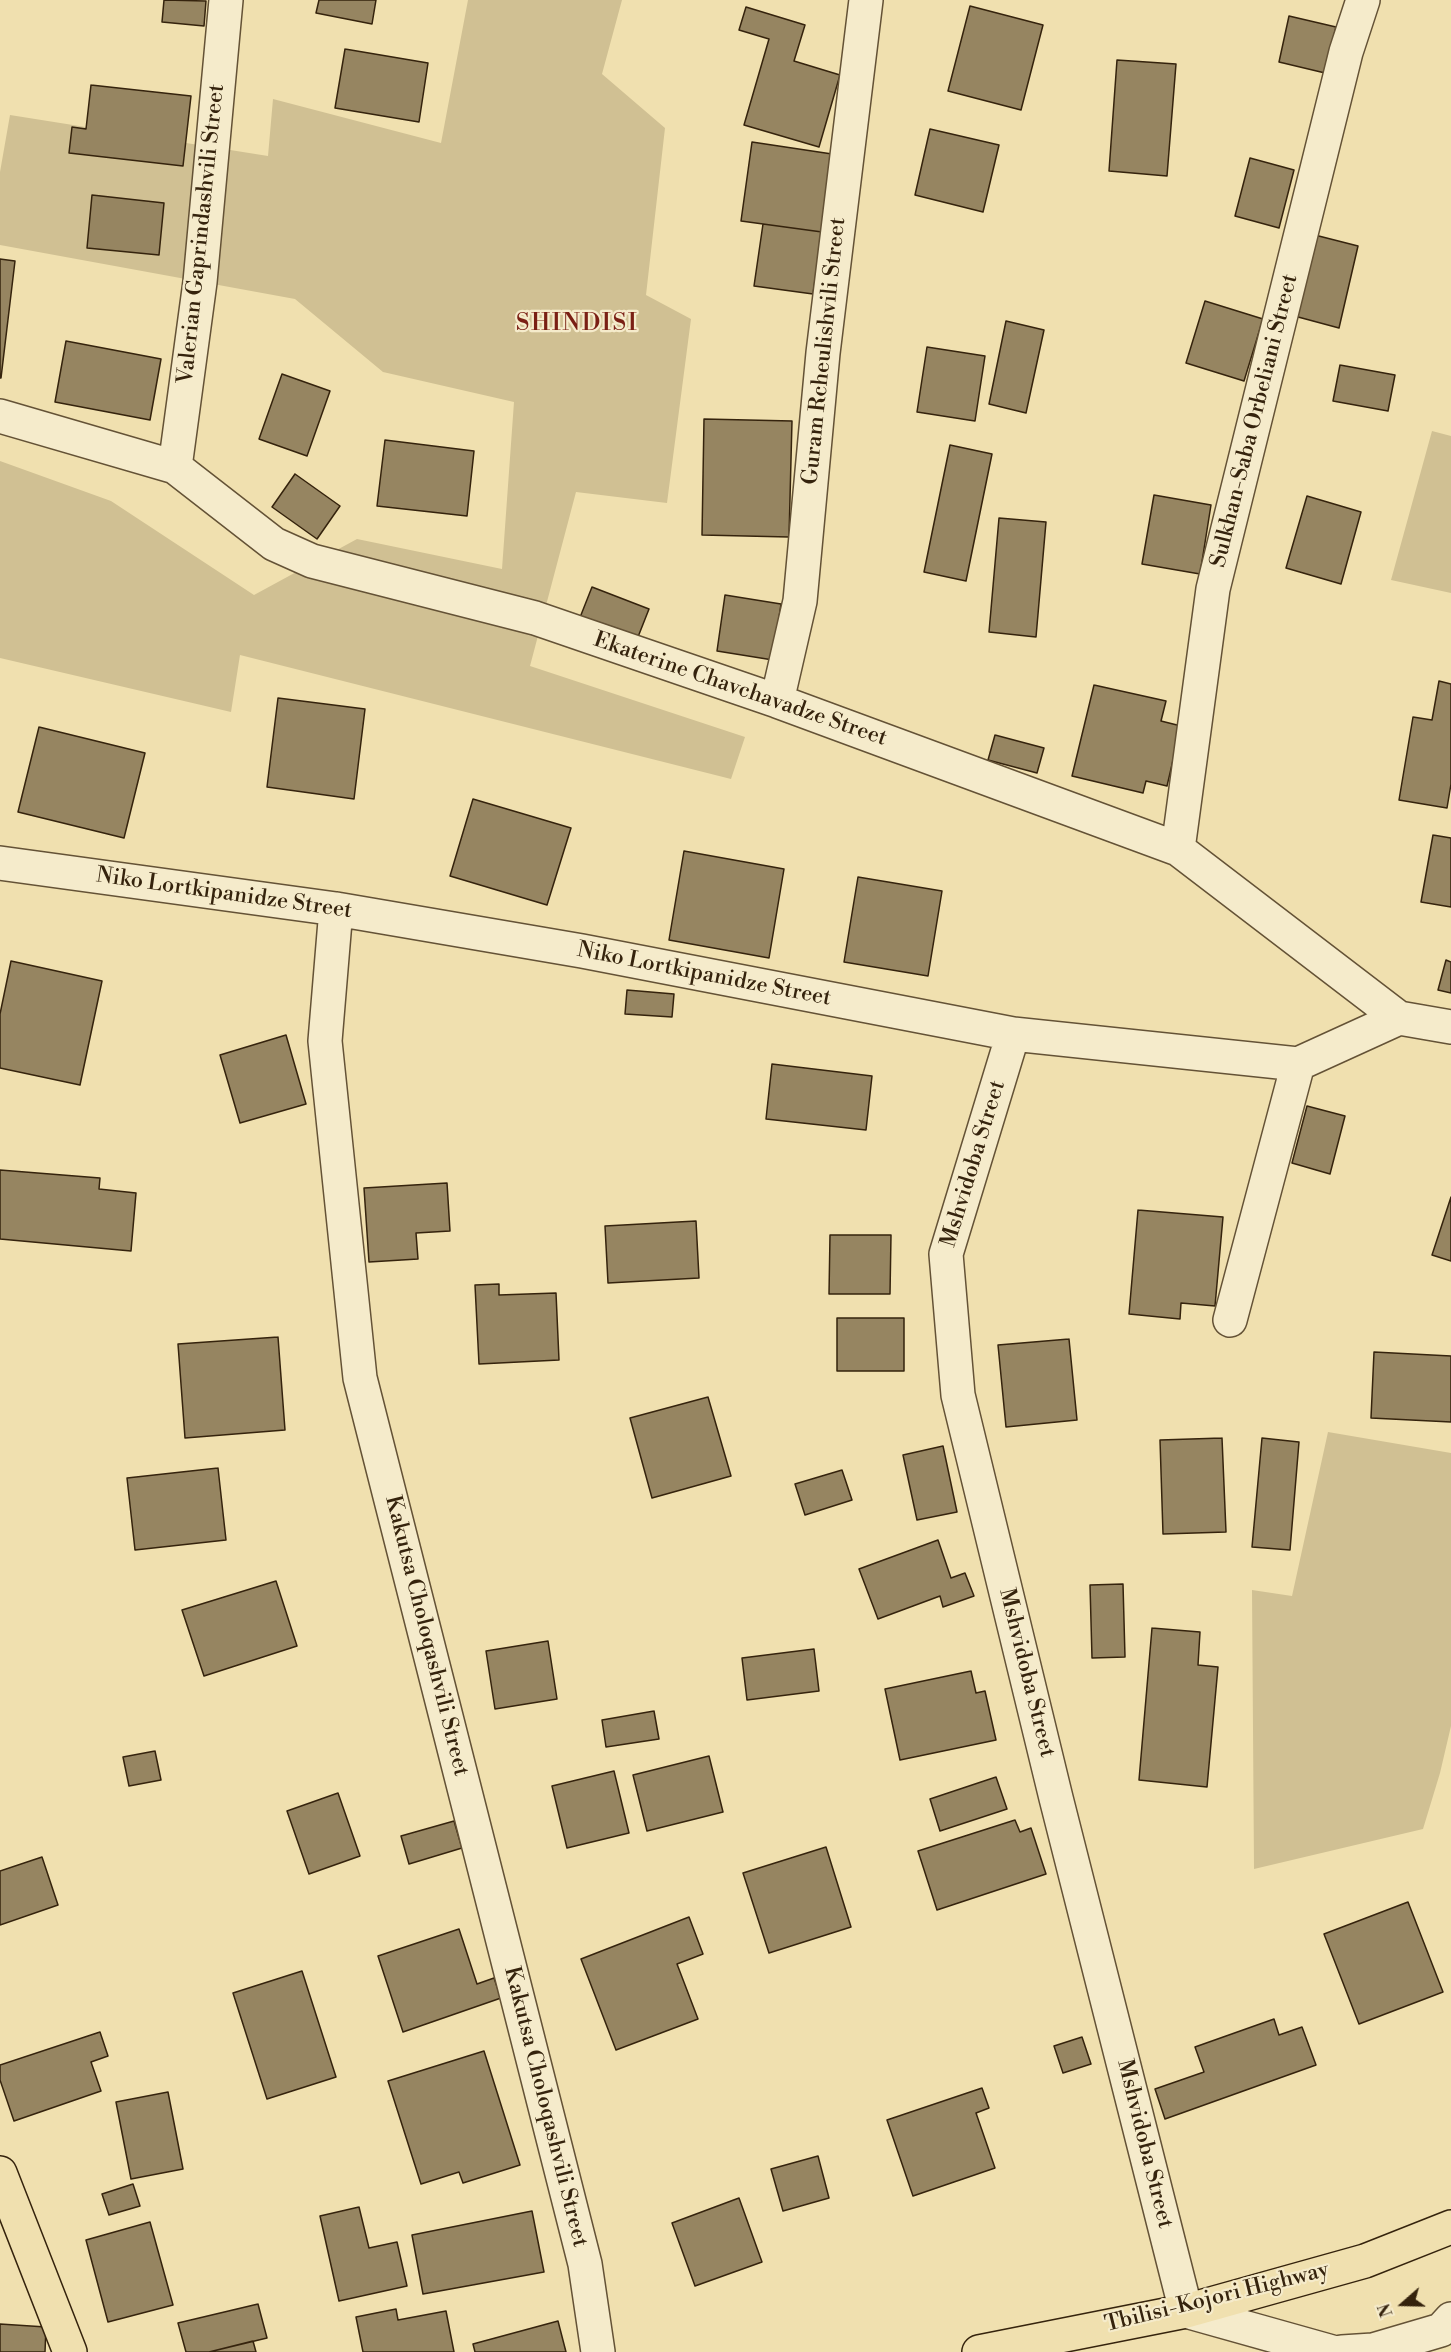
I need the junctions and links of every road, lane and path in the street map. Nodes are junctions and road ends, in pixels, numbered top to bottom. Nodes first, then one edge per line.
1 (226, 0) edge
2 (866, 0) edge
3 (1363, 0) edge
4 (0, 416) edge
5 (175, 467) junction
6 (777, 701) junction
7 (1178, 849) junction
8 (0, 863) edge
9 (336, 909) junction
10 (1399, 1018) junction
11 (1451, 1027) edge
12 (1013, 1034) junction
13 (1298, 1064) junction
14 (1230, 1320) dead end
15 (0, 2173) edge
16 (1451, 2229) edge
17 (1186, 2311) junction
18 (1451, 2319) edge
19 (998, 2350) edge
20 (70, 2352) edge
21 (598, 2352) edge
22 (1332, 2352) edge
23 (1342, 2352) edge

1 - 5 street, Valerian Gaprindashvili Street
2 - 6 street, Guram Rcheulishvili Street
3 - 7 street, Sulkhan-Saba Orbeliani Street
4 - 5 street, Ekaterine Chavchavadze Street
5 - 6 street, Ekaterine Chavchavadze Street
6 - 7 street, Ekaterine Chavchavadze Street
7 - 10 street, Ekaterine Chavchavadze Street
8 - 9 street, Niko Lortkipanidze Street
9 - 12 street, Niko Lortkipanidze Street
9 - 21 street, Kakutsa Choloqashvili Street
10 - 11 street, Ekaterine Chavchavadze Street
10 - 13 street
12 - 13 street, Niko Lortkipanidze Street
12 - 17 street, Mshvidoba Street
13 - 14 street
15 - 20 main road
16 - 17 main road, Tbilisi-Kojori Highway
17 - 19 main road, Tbilisi-Kojori Highway
17 - 22 street
18 - 23 street

